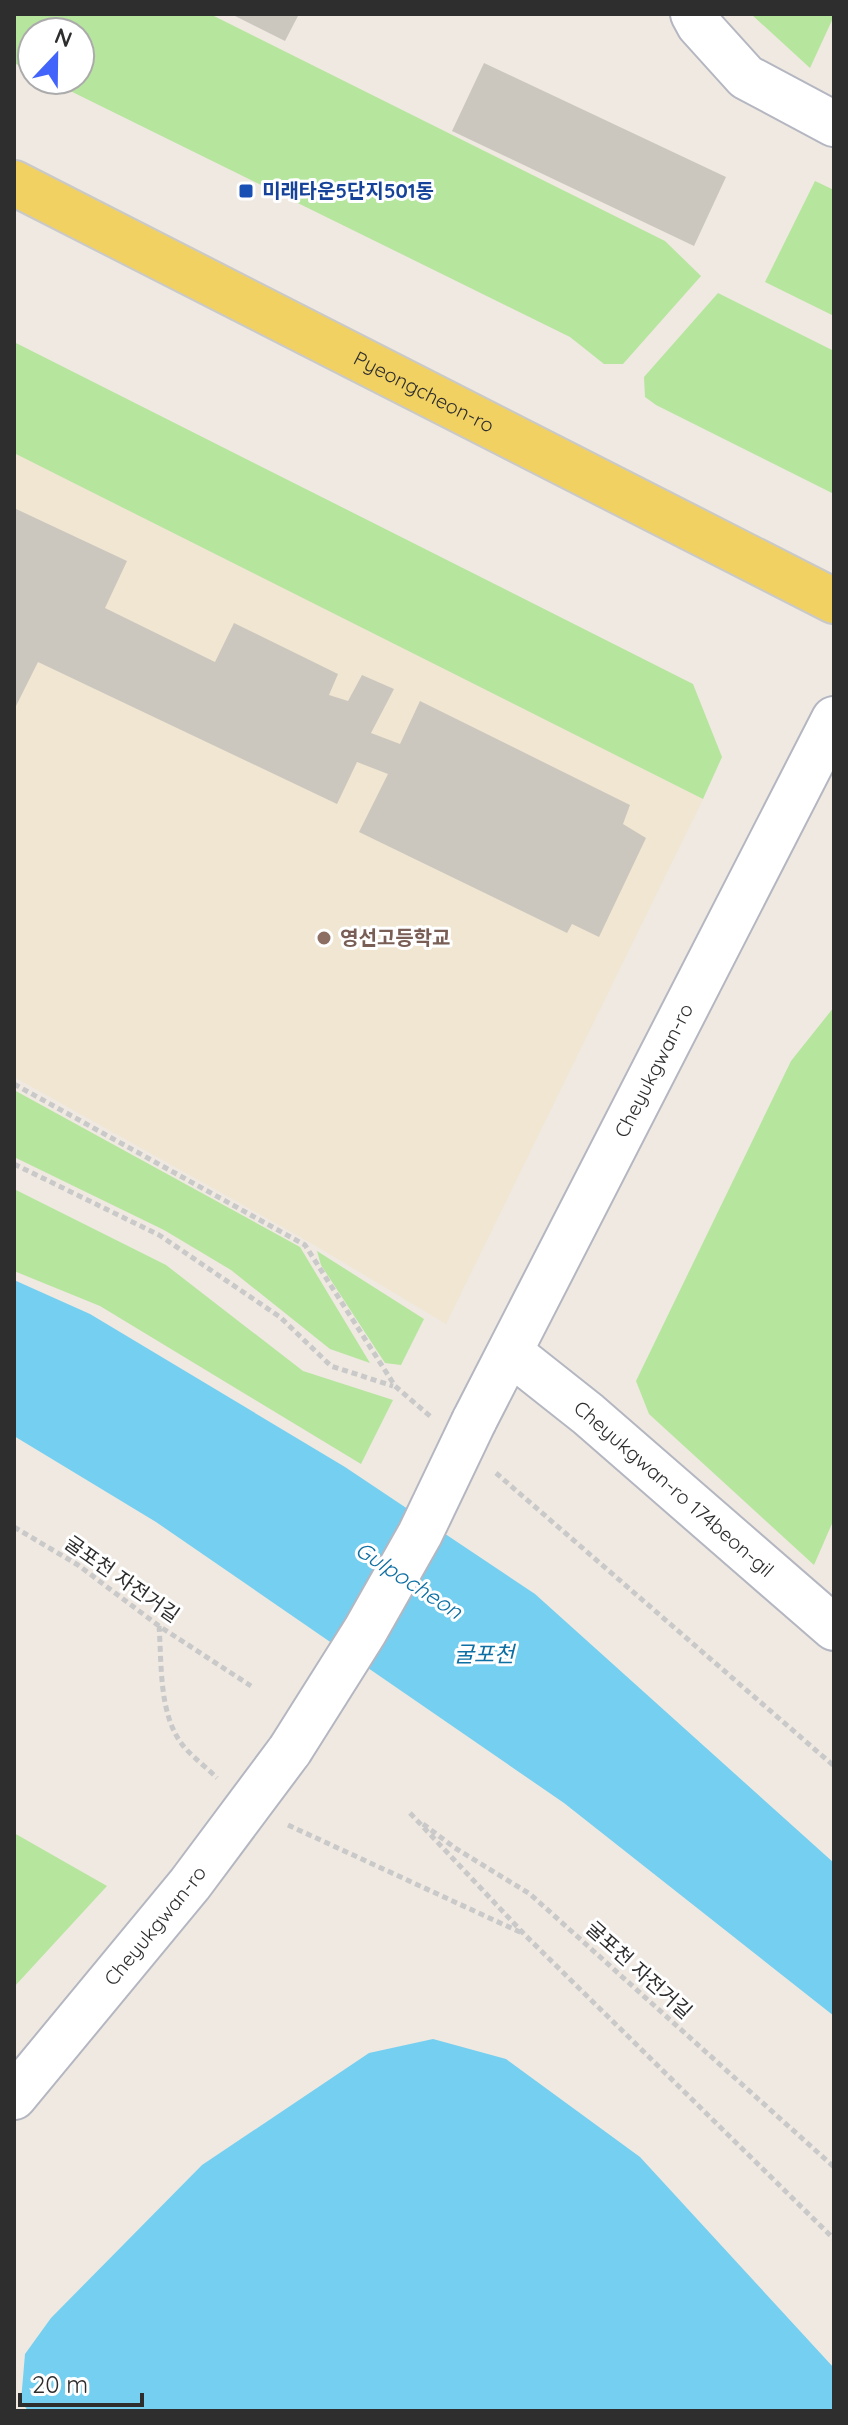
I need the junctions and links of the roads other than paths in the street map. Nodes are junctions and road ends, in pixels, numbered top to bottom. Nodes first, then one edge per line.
1 (693, 14) edge
2 (834, 124) edge
3 (14, 183) edge
4 (834, 601) edge
5 (834, 719) edge
6 (511, 1353) junction
7 (834, 1628) edge
8 (14, 2097) edge

1 - 2 street
3 - 4 main road, Pyeongcheon-ro
5 - 6 street, Cheyukgwan-ro
6 - 7 street, Cheyukgwan-ro 174beon-gil
6 - 8 street, Cheyukgwan-ro, bridge

